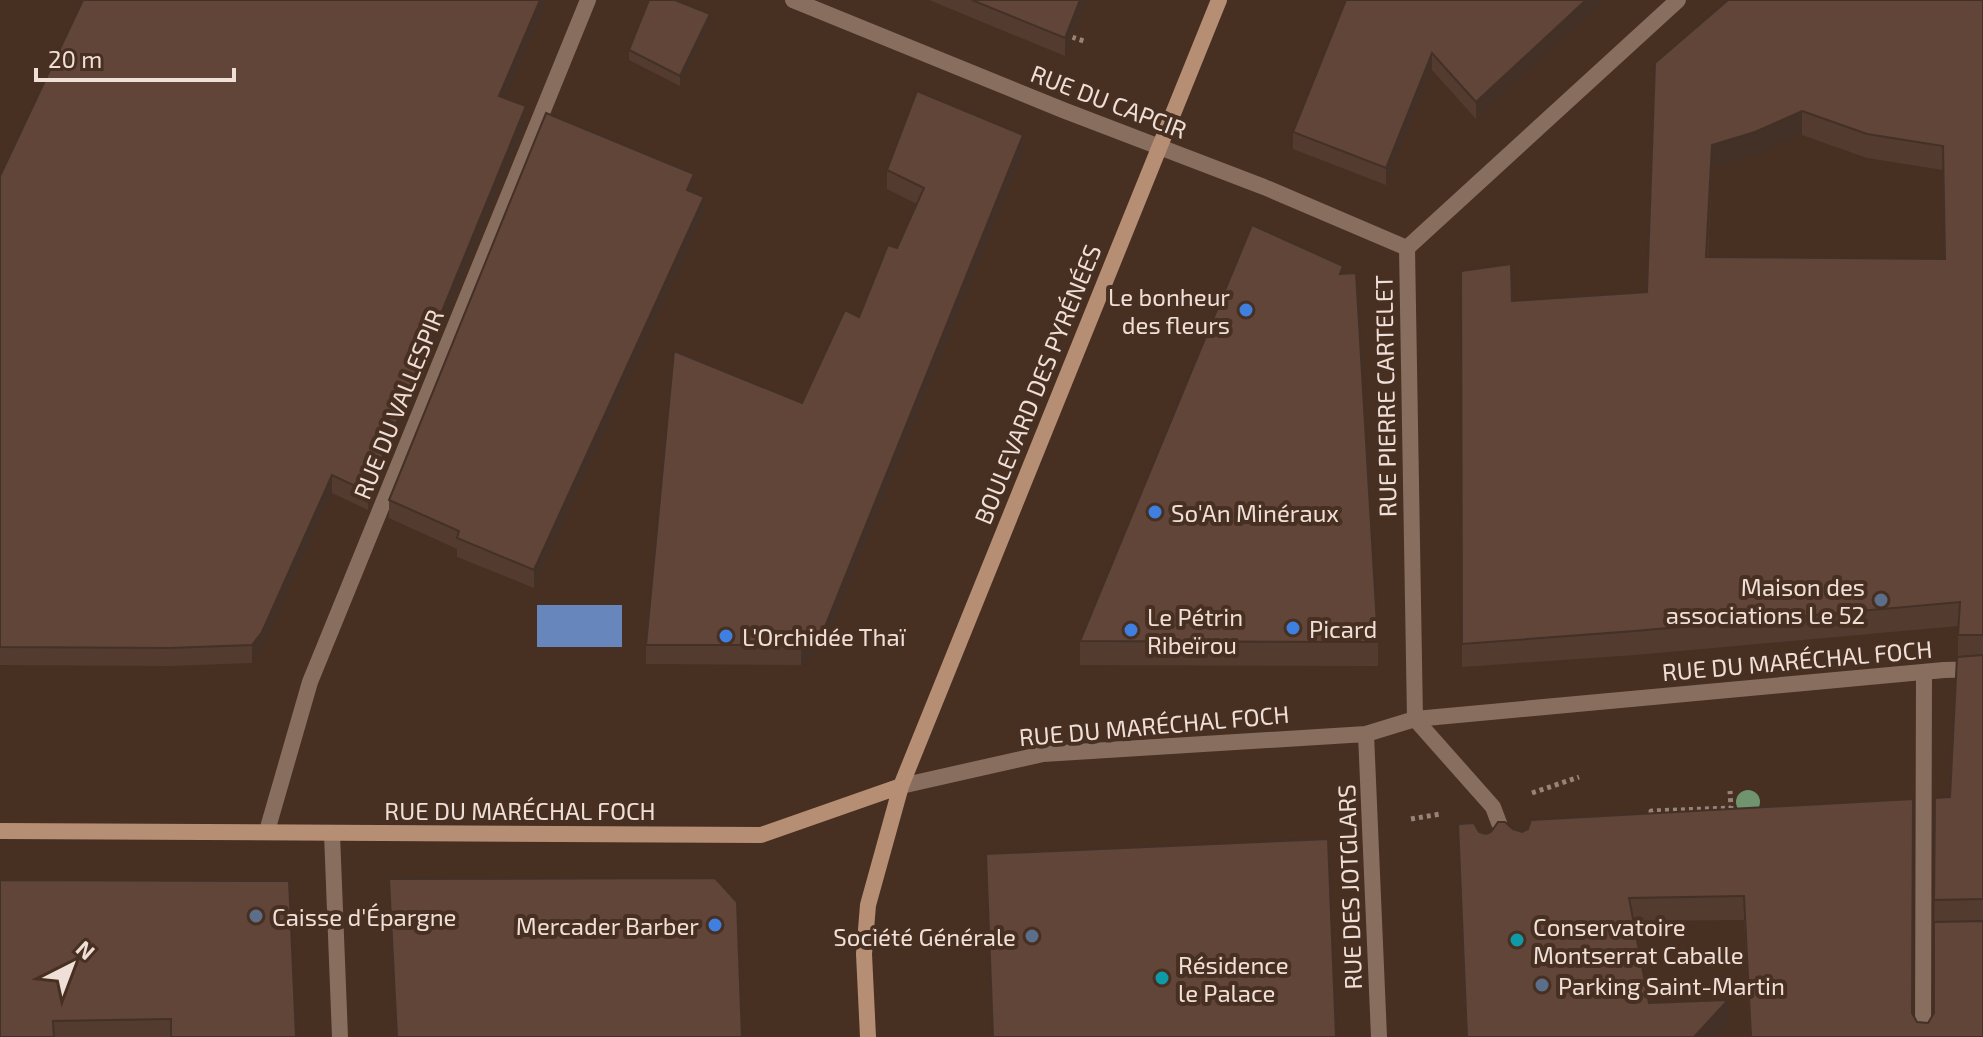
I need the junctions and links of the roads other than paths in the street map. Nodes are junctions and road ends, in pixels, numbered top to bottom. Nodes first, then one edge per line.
1 (588, 0) edge
2 (793, 0) edge
3 (1219, 0) edge
4 (1678, 0) edge
5 (1160, 147) junction
6 (1407, 248) junction
7 (1983, 669) edge
8 (1924, 673) junction
9 (1415, 719) junction
10 (1366, 734) junction
11 (901, 786) junction
12 (1500, 830) edge
13 (0, 831) edge
14 (267, 831) junction
15 (332, 834) junction
16 (340, 1037) edge
17 (868, 1037) edge
18 (1379, 1037) edge
19 (1923, 1037) edge

1 - 14 street, RUE DU VALLESPIR
2 - 5 street, RUE DU CAPCIR
3 - 5 main road, BOULEVARD DES PYRÉNÉES
4 - 6 street, RUE PIERRE CARTELET
5 - 6 street, RUE DU CAPCIR
5 - 11 main road, BOULEVARD DES PYRÉNÉES
6 - 9 street, RUE PIERRE CARTELET
7 - 8 street, RUE DU MARÉCHAL FOCH
8 - 9 street, RUE DU MARÉCHAL FOCH
8 - 19 street
9 - 10 street, RUE DU MARÉCHAL FOCH
9 - 12 street
10 - 11 street, RUE DU MARÉCHAL FOCH
10 - 18 street, RUE DES JOTGLARS
11 - 15 main road, RUE DU MARÉCHAL FOCH
11 - 17 main road, BOULEVARD DES PYRÉNÉES
13 - 14 main road, RUE DU MARÉCHAL FOCH
14 - 15 main road, RUE DU MARÉCHAL FOCH
15 - 16 street

